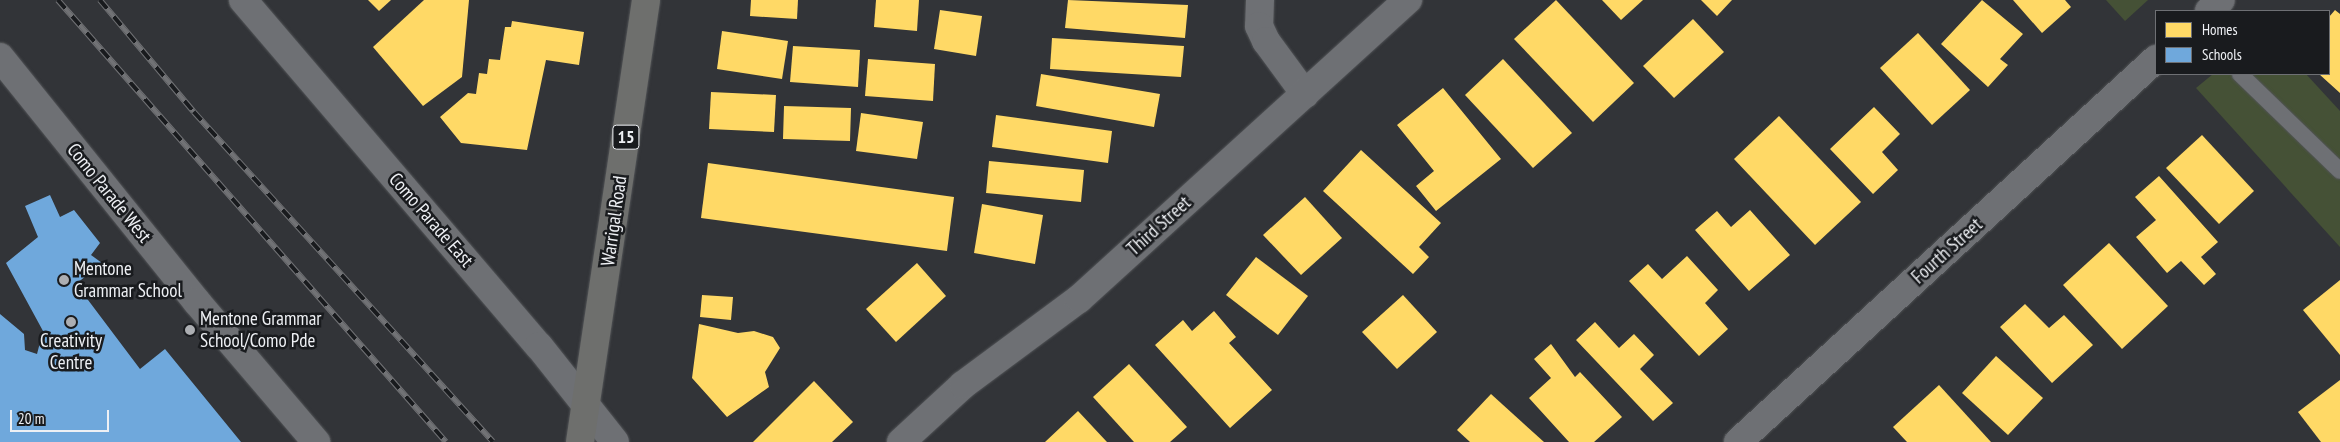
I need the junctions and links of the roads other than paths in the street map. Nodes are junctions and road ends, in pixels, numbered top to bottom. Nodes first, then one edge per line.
1 (244, 0) edge
2 (646, 0) edge
3 (1260, 0) edge
4 (1408, 0) edge
5 (2221, 0) edge
6 (2210, 10) edge
7 (0, 57) edge
8 (2155, 60) edge
9 (2241, 75) edge
10 (1305, 94) junction
11 (2340, 171) edge
12 (586, 404) junction
13 (316, 442) edge
14 (580, 442) edge
15 (615, 442) edge
16 (901, 442) edge
17 (1738, 442) edge

1 - 12 street, Como Parade East
2 - 12 main road, Warrigal Road / 15
3 - 10 street
4 - 10 street, Third Street
5 - 6 street
7 - 13 street, Como Parade West
8 - 17 street, Fourth Street
9 - 11 lane
10 - 16 street, Third Street
12 - 14 main road, Warrigal Road / 15
12 - 15 street, Como Parade East

